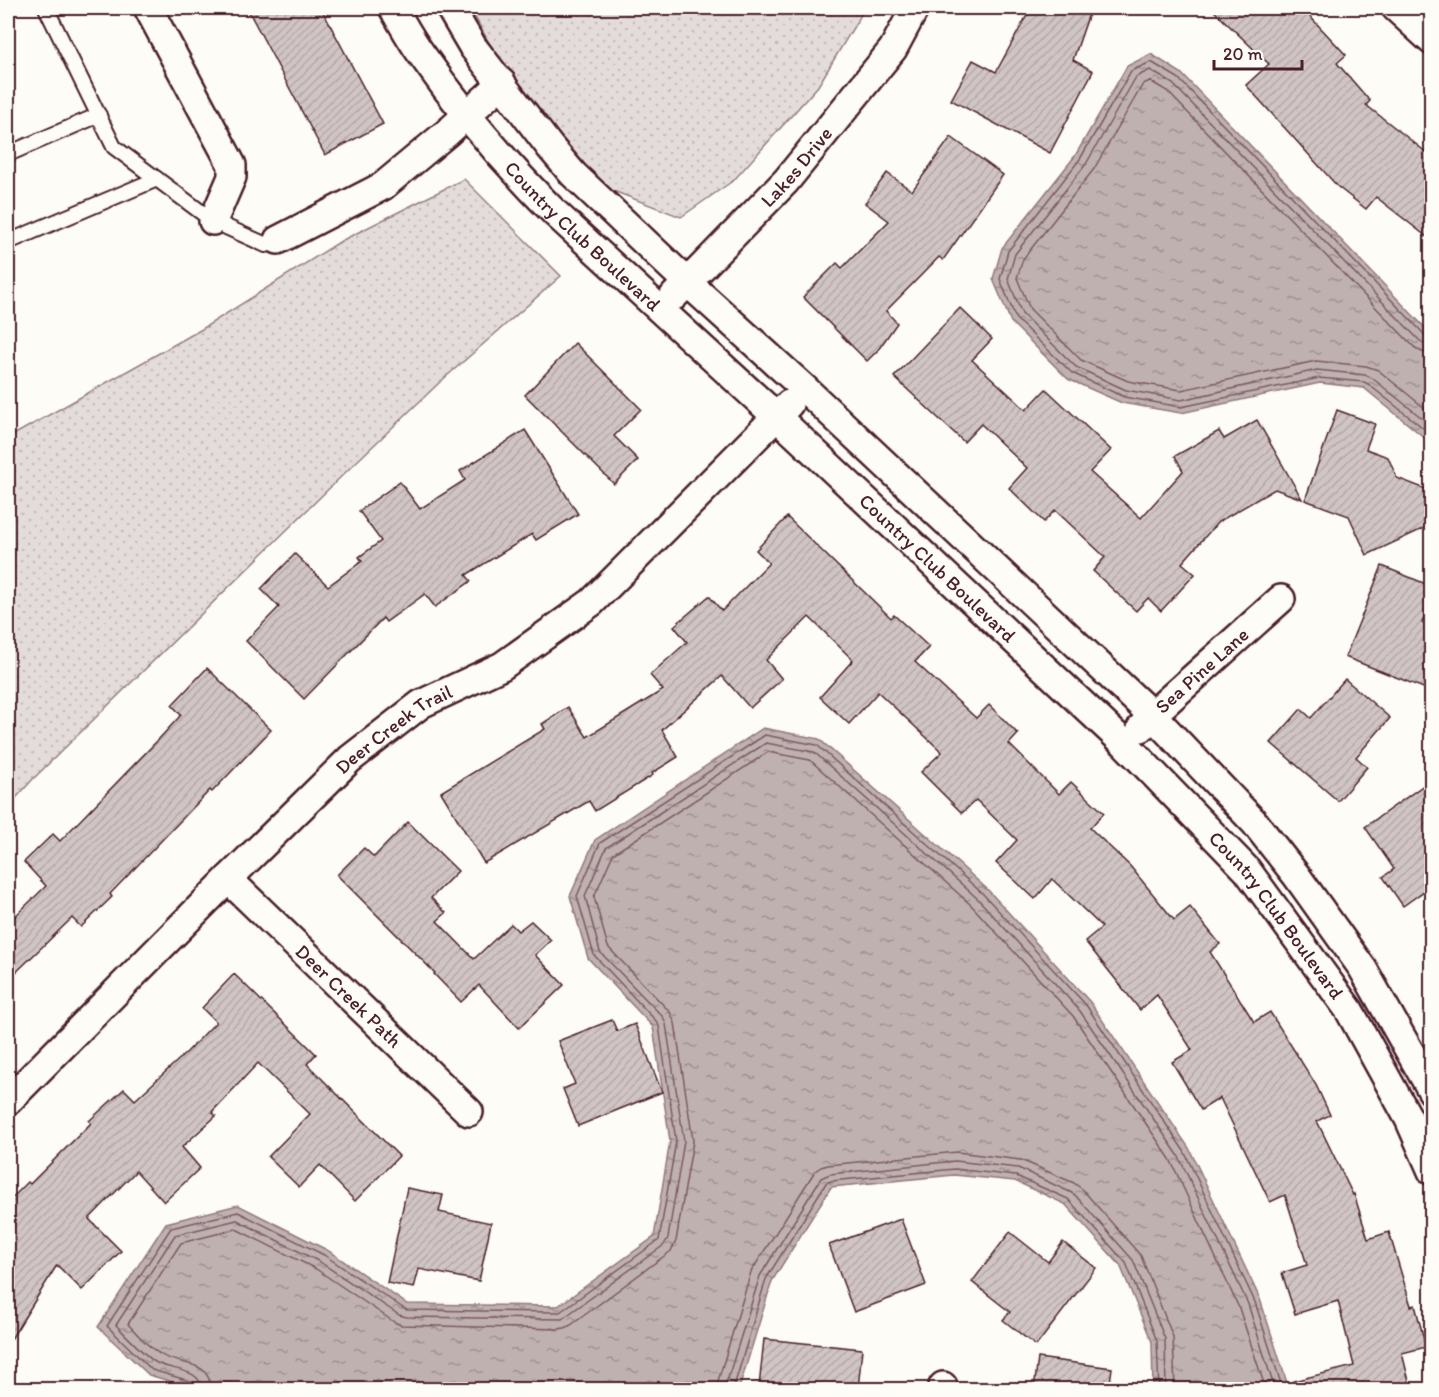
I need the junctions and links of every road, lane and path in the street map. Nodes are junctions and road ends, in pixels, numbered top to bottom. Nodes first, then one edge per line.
1 (46, 8) edge
2 (148, 8) edge
3 (393, 8) edge
4 (450, 8) edge
5 (915, 8) edge
6 (1396, 8) edge
7 (1431, 41) edge
8 (502, 83) junction
9 (99, 115) junction
10 (467, 115) junction
11 (8, 154) edge
12 (157, 179) junction
13 (213, 221) junction
14 (278, 240) joint
15 (8, 242) edge
16 (687, 282) junction
17 (661, 310) junction
18 (804, 388) junction
19 (777, 417) junction
20 (1281, 599) dead end
21 (1152, 715) junction
22 (1125, 744) junction
23 (228, 879) junction
24 (1431, 1091) edge
25 (8, 1101) edge
26 (469, 1112) dead end
27 (1420, 1115) edge
28 (1431, 1171) edge

1 - 9 lane
2 - 13 street
3 - 10 street, Country Club Boulevard
4 - 8 street, Country Club Boulevard
5 - 16 street, Lakes Drive
6 - 7 street
8 - 10 street
8 - 16 street, Country Club Boulevard
9 - 11 lane
9 - 12 lane
10 - 14 street
10 - 17 street, Country Club Boulevard
12 - 13 lane
12 - 15 lane
13 - 14 lane
16 - 17 street, Lakes Drive
16 - 18 street, Country Club Boulevard
17 - 19 street, Country Club Boulevard
18 - 19 street, Deer Creek Trail
18 - 21 street, Country Club Boulevard
19 - 22 street, Country Club Boulevard
19 - 23 street, Deer Creek Trail
20 - 21 street, Sea Pine Lane
21 - 22 street, Sea Pine Lane
21 - 24 street, Country Club Boulevard
22 - 27 street, Country Club Boulevard
23 - 25 street, Deer Creek Trail
23 - 26 street, Deer Creek Path
27 - 28 street, Country Club Boulevard

